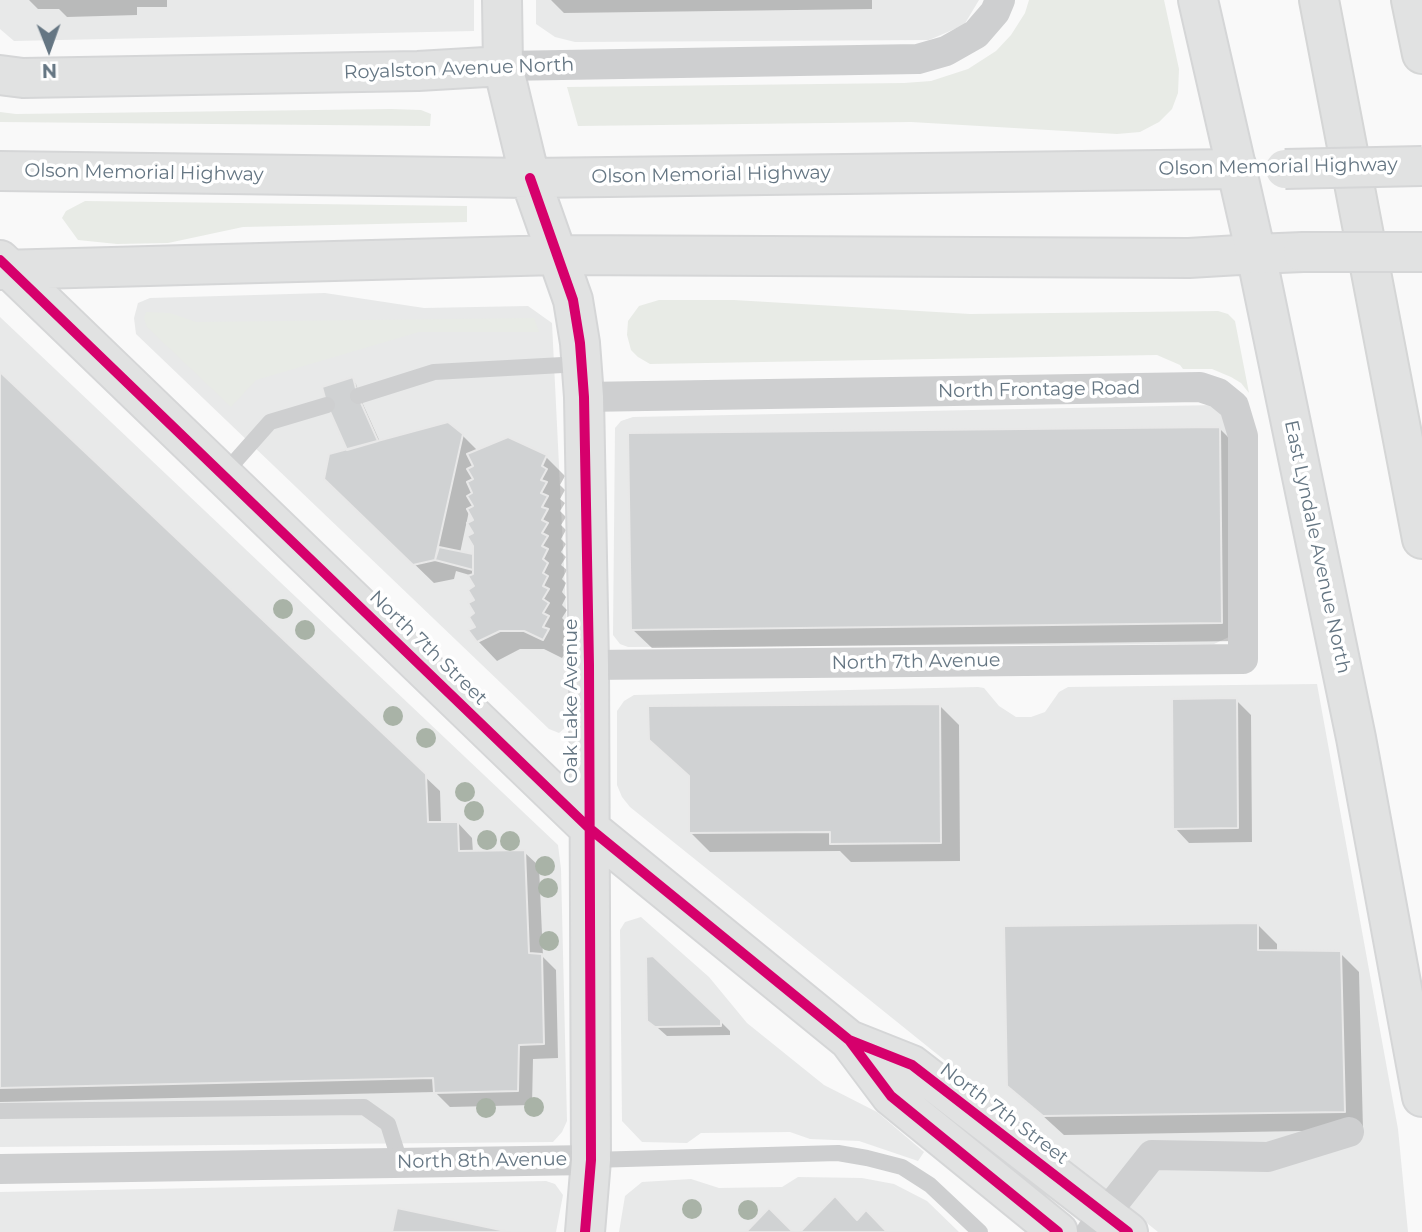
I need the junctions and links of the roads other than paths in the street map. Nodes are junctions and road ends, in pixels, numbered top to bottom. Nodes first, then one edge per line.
1 (502, 0) edge
2 (1000, 0) edge
3 (1198, 0) edge
4 (1319, 0) edge
5 (1411, 0) edge
6 (1422, 54) edge
7 (503, 66) junction
8 (0, 75) edge
9 (1422, 166) edge
10 (1238, 169) junction
11 (0, 171) edge
12 (530, 178) junction
13 (1422, 252) edge
14 (1256, 254) junction
15 (558, 255) junction
16 (3, 267) edge
17 (582, 381) junction
18 (358, 396) dead end
19 (327, 405) dead end
20 (223, 475) junction
21 (1422, 539) edge
22 (1243, 659) joint
23 (589, 665) junction
24 (589, 828) junction
25 (849, 1040) junction
26 (1422, 1097) edge
27 (0, 1111) edge
28 (1349, 1132) dead end
29 (591, 1160) junction
30 (400, 1162) junction
31 (0, 1169) edge
32 (1108, 1226) edge
33 (585, 1232) edge
34 (980, 1232) edge
35 (1058, 1232) edge

1 - 7 main road, Oak Lake Avenue
2 - 7 street, Royalston Avenue North
3 - 10 main road, East Lyndale Avenue North
4 - 21 main road
5 - 6 main road
7 - 8 main road, Royalston Avenue North
7 - 12 main road, Oak Lake Avenue
9 - 10 main road, Olson Memorial Highway, bridge
10 - 12 main road, Olson Memorial Highway
10 - 14 main road, East Lyndale Avenue North
11 - 12 main road, Olson Memorial Highway
12 - 15 main road, Oak Lake Avenue
13 - 14 main road, bridge
14 - 15 main road
14 - 26 main road, East Lyndale Avenue North
15 - 16 main road
15 - 17 main road, Oak Lake Avenue
16 - 20 main road, North 7th Street
17 - 18 lane
17 - 22 street, North Frontage Road
17 - 23 main road, Oak Lake Avenue
19 - 20 lane
20 - 24 main road, North 7th Street
22 - 23 street, North 7th Avenue
23 - 24 main road, Oak Lake Avenue
24 - 25 main road, North 7th Street
24 - 29 main road, Oak Lake Avenue
25 - 32 main road, North 7th Street
25 - 35 main road, North 7th Street
27 - 30 lane
28 - 32 street
29 - 30 street, North 8th Avenue
29 - 33 main road, Oak Lake Avenue
29 - 34 lane, North 8th Avenue
30 - 31 street, North 8th Avenue

